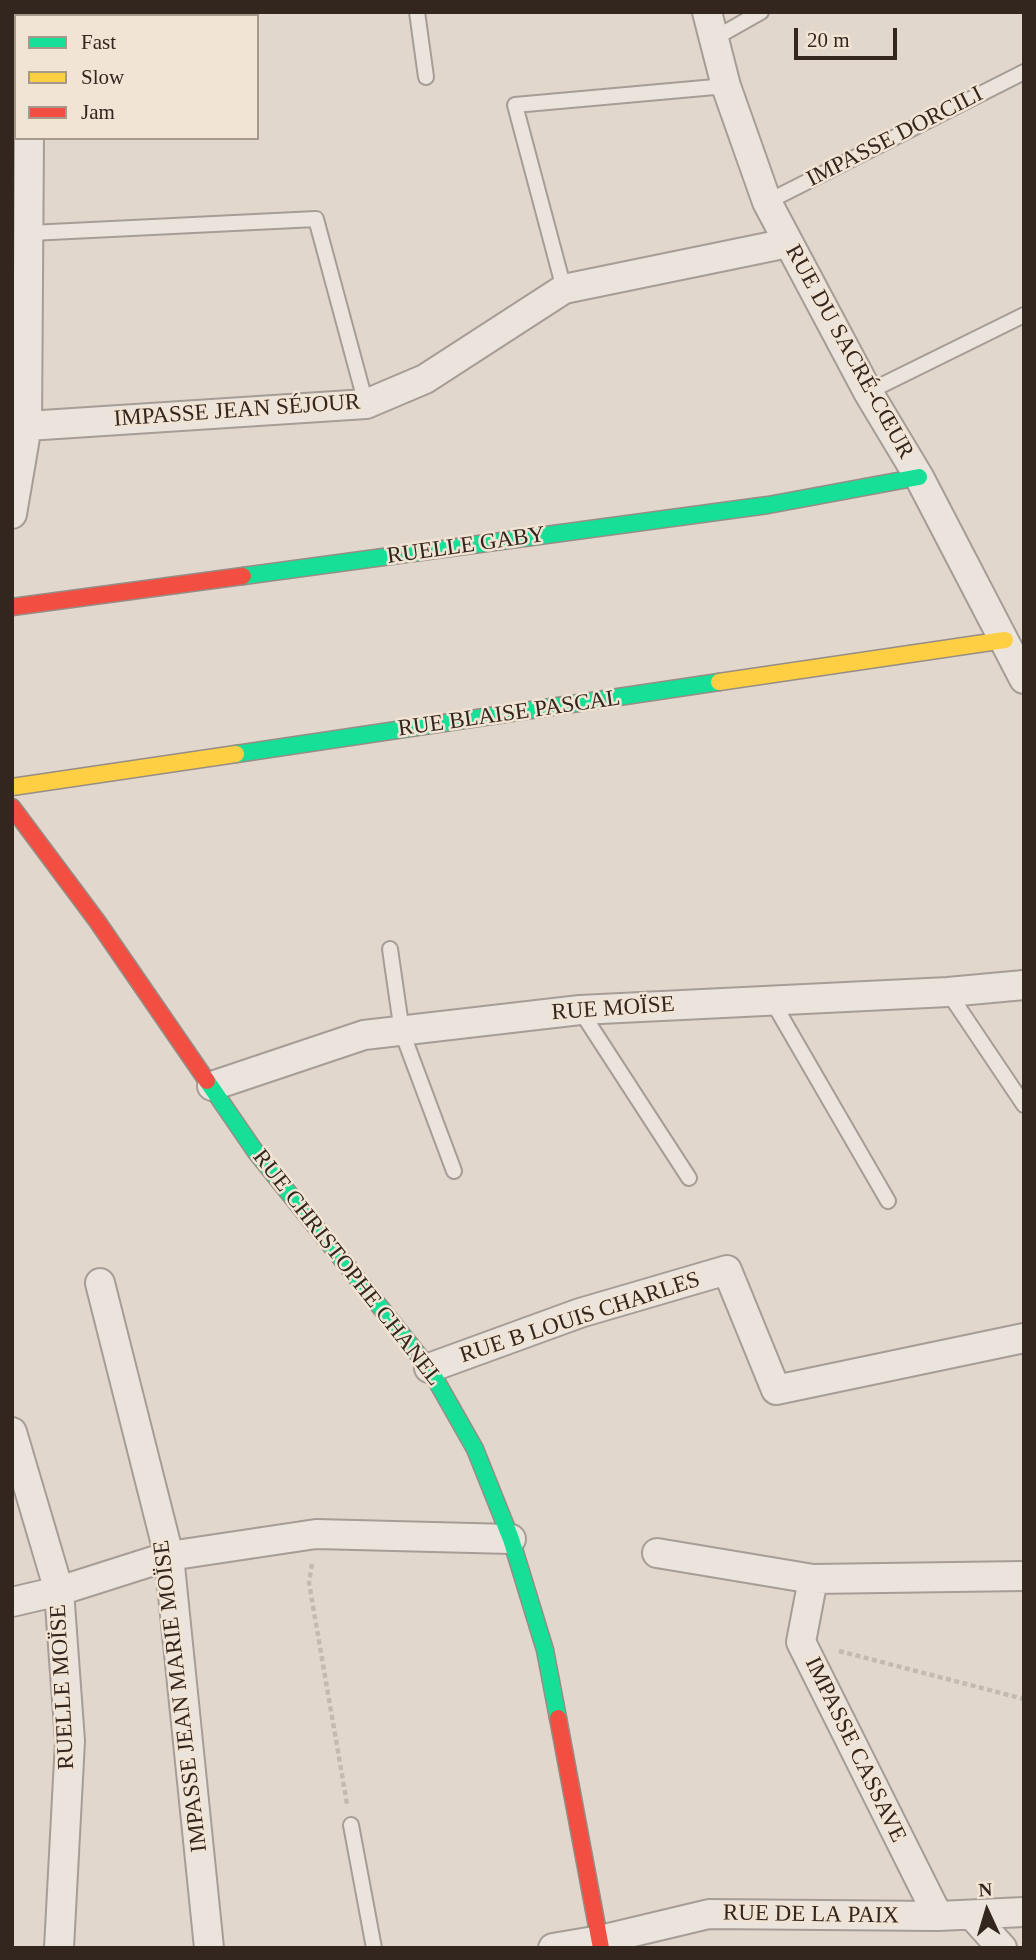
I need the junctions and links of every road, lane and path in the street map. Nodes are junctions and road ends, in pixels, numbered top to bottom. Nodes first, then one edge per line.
1 (418, 12) edge
2 (761, 12) edge
3 (711, 25) edge
4 (1024, 72) edge
5 (426, 76) dead end
6 (726, 86) junction
7 (29, 140) edge
8 (766, 202) junction
9 (30, 233) junction
10 (788, 243) junction
11 (564, 289) junction
12 (1024, 315) edge
13 (868, 392) junction
14 (366, 404) junction
15 (27, 426) junction
16 (919, 477) junction
17 (12, 514) edge
18 (12, 607) edge
19 (1005, 640) junction
20 (1024, 679) edge
21 (12, 787) edge
22 (12, 807) edge
23 (390, 949) dead end
24 (1024, 985) edge
25 (948, 992) junction
26 (770, 998) junction
27 (580, 1010) junction
28 (402, 1032) junction
29 (212, 1086) junction
30 (1024, 1105) edge
31 (454, 1171) dead end
32 (689, 1178) dead end
33 (888, 1201) dead end
34 (100, 1283) dead end
35 (1024, 1338) edge
36 (429, 1368) junction
37 (12, 1432) edge
38 (316, 1534) junction
39 (511, 1539) junction
40 (657, 1553) dead end
41 (169, 1556) junction
42 (1024, 1576) edge
43 (813, 1579) junction
44 (59, 1591) junction
45 (12, 1602) edge
46 (801, 1642) junction
47 (1024, 1699) edge
48 (351, 1825) joint
49 (1024, 1912) edge
50 (972, 1915) junction
51 (938, 1916) junction
52 (601, 1944) edge
53 (59, 1948) edge
54 (209, 1948) edge
55 (374, 1948) edge
56 (553, 1948) edge
57 (1002, 1948) edge

1 - 5 lane
2 - 3 lane
3 - 6 street, RUE DU SACRÉ-CŒUR
4 - 8 lane, IMPASSE DORCILI
6 - 8 street, RUE DU SACRÉ-CŒUR
6 - 11 lane
7 - 9 street
8 - 10 street, RUE DU SACRÉ-CŒUR
9 - 14 lane
9 - 15 street
10 - 11 street, IMPASSE JEAN SÉJOUR
10 - 13 street, RUE DU SACRÉ-CŒUR
11 - 14 street, IMPASSE JEAN SÉJOUR
12 - 13 lane
13 - 16 street, RUE DU SACRÉ-CŒUR
14 - 15 street, IMPASSE JEAN SÉJOUR
15 - 17 street
16 - 18 street, RUELLE GABY
16 - 19 street, RUE DU SACRÉ-CŒUR
19 - 20 street, RUE DU SACRÉ-CŒUR
19 - 21 street, RUE BLAISE PASCAL
22 - 29 street, RUE CHRISTOPHE CHANEL
23 - 28 lane
24 - 25 street, RUE MOÏSE
25 - 26 street, RUE MOÏSE
25 - 30 lane
26 - 27 street, RUE MOÏSE
26 - 33 lane
27 - 28 street, RUE MOÏSE
27 - 32 lane
28 - 29 street, RUE MOÏSE
28 - 31 lane
29 - 36 street, RUE CHRISTOPHE CHANEL
34 - 41 street, IMPASSE JEAN MARIE MOÏSE
35 - 36 street, RUE B LOUIS CHARLES
36 - 39 street, RUE CHRISTOPHE CHANEL
37 - 44 street, RUELLE MOÏSE
38 - 39 street
38 - 41 street
38 - 48 path
39 - 52 street, RUE CHRISTOPHE CHANEL
40 - 43 street
41 - 44 street
41 - 54 street, IMPASSE JEAN MARIE MOÏSE
42 - 43 street
43 - 46 street, IMPASSE CASSAVE
44 - 45 street
44 - 53 street, RUELLE MOÏSE
46 - 47 path
46 - 51 street, IMPASSE CASSAVE
48 - 55 lane
49 - 50 street, RUE DE LA PAIX
50 - 51 street, RUE DE LA PAIX
50 - 57 street
51 - 52 street, RUE DE LA PAIX
52 - 56 street, RUE DE LA PAIX

